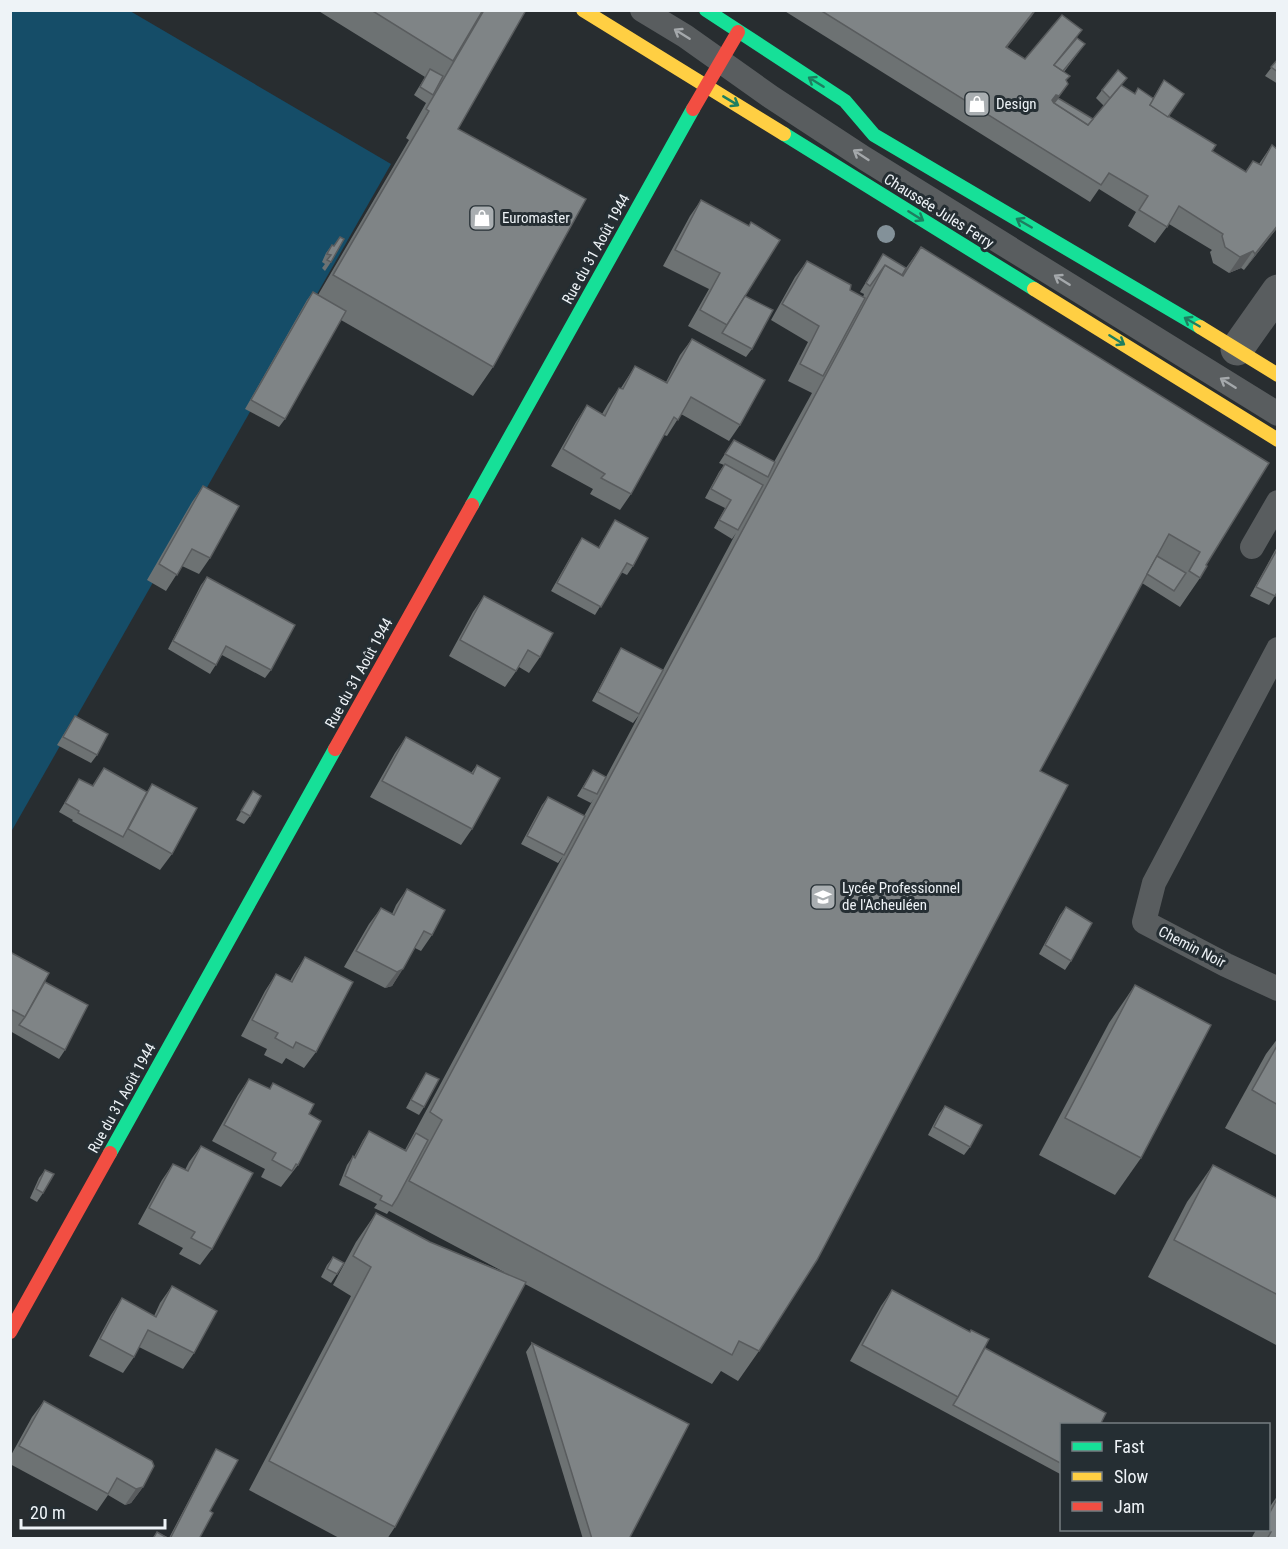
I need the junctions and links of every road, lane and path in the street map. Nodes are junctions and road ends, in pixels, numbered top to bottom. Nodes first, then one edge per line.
1 (583, 10) edge
2 (642, 10) edge
3 (706, 10) edge
4 (738, 32) junction
5 (721, 61) junction
6 (706, 86) junction
7 (1278, 291) edge
8 (1237, 349) junction
9 (1278, 375) edge
10 (1278, 414) edge
11 (1278, 440) edge
12 (1278, 502) edge
13 (1252, 547) dead end
14 (1278, 649) edge
15 (1278, 989) edge
16 (10, 1332) edge

1 - 6 main road, Chaussée Jules Ferry
5 -> 2 lane
3 - 4 main road, Chaussée Jules Ferry
4 - 5 main road, Rue du 31 Août 1944
8 -> 4 main road, Chaussée Jules Ferry
5 - 6 main road, Rue du 31 Août 1944
10 -> 5 lane
6 -> 11 main road, Chaussée Jules Ferry
6 - 16 main road, Rue du 31 Août 1944
7 - 8 street
8 - 9 main road, Chaussée Jules Ferry
12 - 13 lane
14 - 15 lane, Chemin Noir

